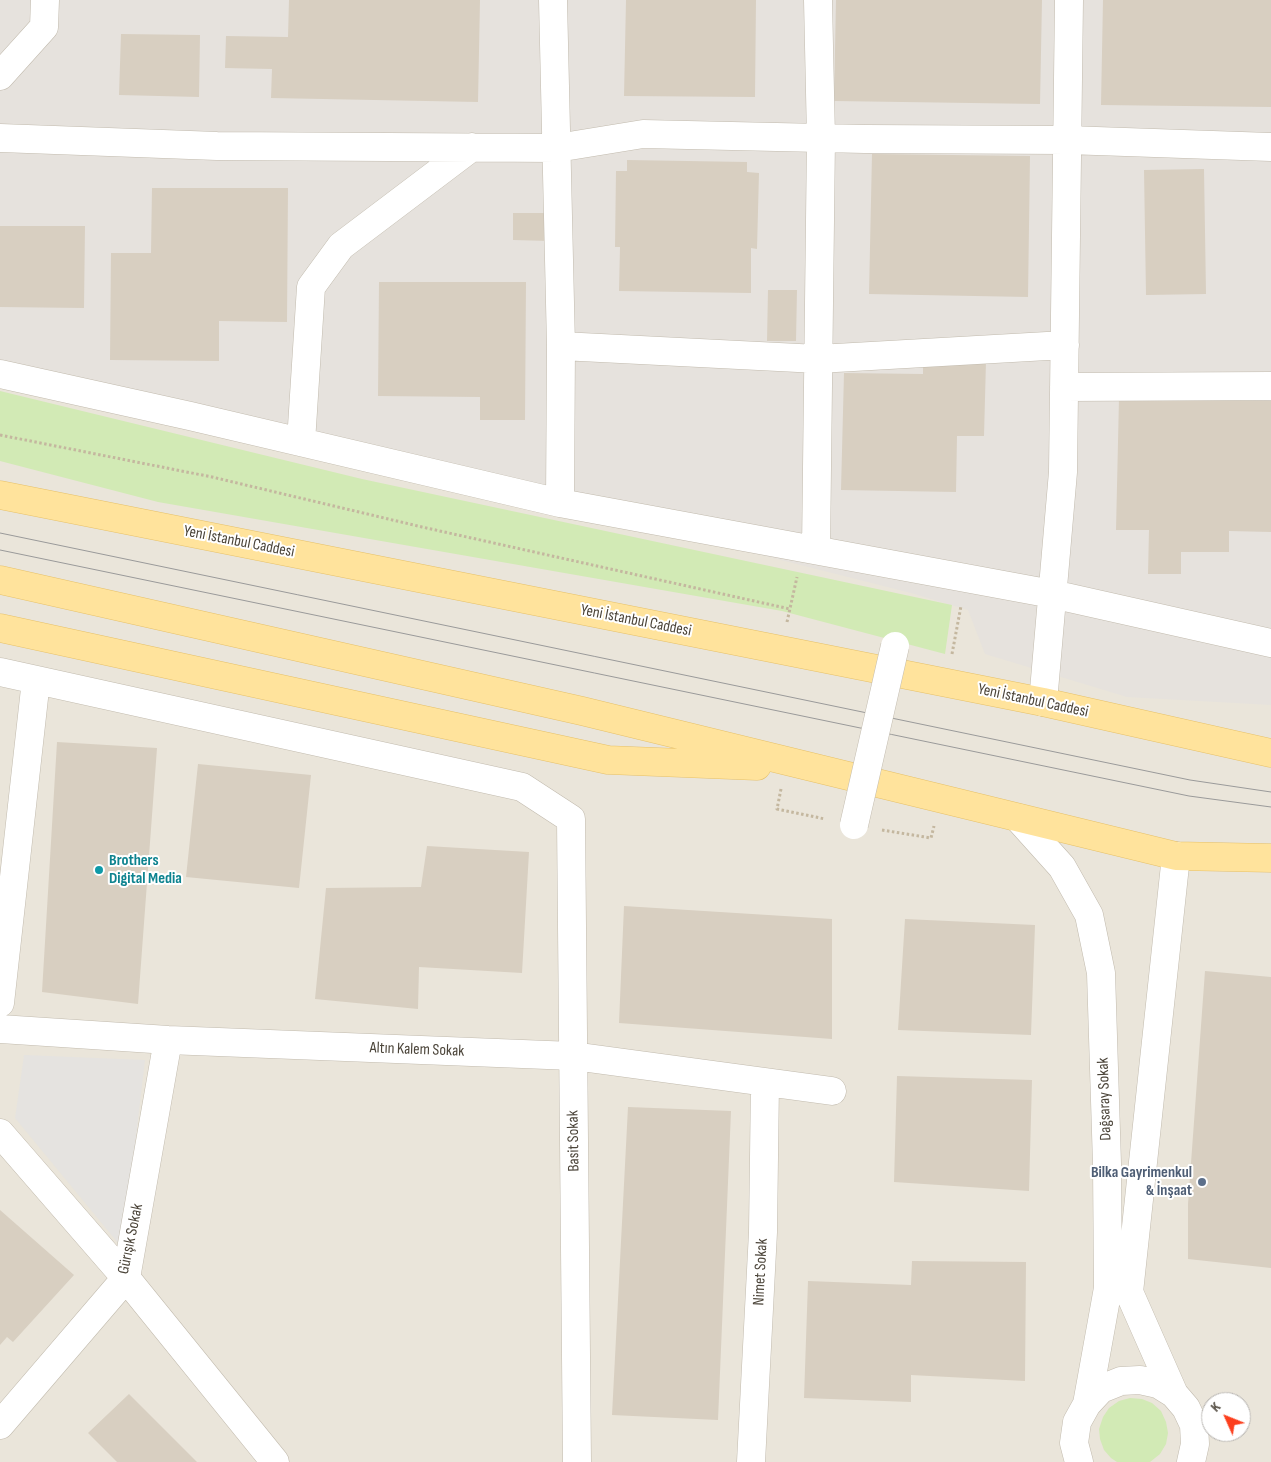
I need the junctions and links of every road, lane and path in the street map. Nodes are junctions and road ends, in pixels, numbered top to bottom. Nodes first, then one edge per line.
1 (46, 0) edge
2 (553, 0) edge
3 (818, 0) edge
4 (1069, 0) edge
5 (0, 76) edge
6 (0, 138) edge
7 (821, 138) junction
8 (1067, 140) junction
9 (472, 147) junction
10 (1271, 147) edge
11 (557, 148) junction
12 (1064, 345) junction
13 (561, 346) junction
14 (818, 358) junction
15 (0, 374) edge
16 (1271, 386) edge
17 (1064, 387) junction
18 (0, 435) edge
19 (301, 442) junction
20 (0, 494) edge
21 (560, 503) junction
22 (809, 549) junction
23 (967, 578) junction
24 (0, 580) edge
25 (1052, 594) junction
26 (790, 608) junction
27 (787, 623) dead end
28 (0, 628) edge
29 (1271, 643) edge
30 (895, 646) dead end
31 (951, 660) dead end
32 (0, 672) edge
33 (36, 680) junction
34 (1043, 702) junction
35 (1271, 753) edge
36 (812, 767) junction
37 (1018, 818) junction
38 (854, 825) dead end
39 (1176, 856) junction
40 (1271, 858) edge
41 (0, 1003) edge
42 (0, 1030) edge
43 (168, 1040) junction
44 (573, 1056) junction
45 (765, 1082) junction
46 (832, 1091) dead end
47 (0, 1133) edge
48 (126, 1278) junction
49 (1174, 1394) junction
50 (1087, 1404) junction
51 (0, 1425) edge
52 (1200, 1458) edge
53 (275, 1462) edge
54 (577, 1462) edge
55 (751, 1462) edge
56 (1079, 1462) edge

1 - 5 street
2 - 11 street
3 - 7 street
4 - 8 street
6 - 9 street
7 - 8 street
7 - 11 street
7 - 14 street
8 - 10 street
8 - 12 street
9 - 11 street
9 - 19 street
11 - 13 street
12 - 14 street
12 - 17 street
13 - 14 street
13 - 21 street
14 - 22 street
15 - 19 street
16 - 17 street
17 - 25 street
18 - 26 path
19 - 21 street
20 - 34 main road, Yeni İstanbul Caddesi
21 - 22 street
22 - 23 street
22 - 26 path
23 - 25 street
23 - 31 path
24 - 36 main road
25 - 29 street
25 - 34 street
26 - 27 path
28 - 36 main road
30 - 38 street, bridge
32 - 33 street
33 - 41 street
33 - 44 street, Basit Sokak
34 - 35 main road, Yeni İstanbul Caddesi
36 - 37 main road
37 - 39 main road
37 - 50 street, Dağsaray Sokak
39 - 40 main road
39 - 49 street
42 - 43 street, Altın Kalem Sokak
43 - 44 street, Altın Kalem Sokak
43 - 48 street, Gürışık Sokak
44 - 45 street, Altın Kalem Sokak
44 - 54 street, Basit Sokak
45 - 46 street, Altın Kalem Sokak
45 - 55 street, Nimet Sokak
47 - 48 street
48 - 51 street, Gürışık Sokak
48 - 53 street
49 - 50 street
49 - 52 street
50 - 56 street

